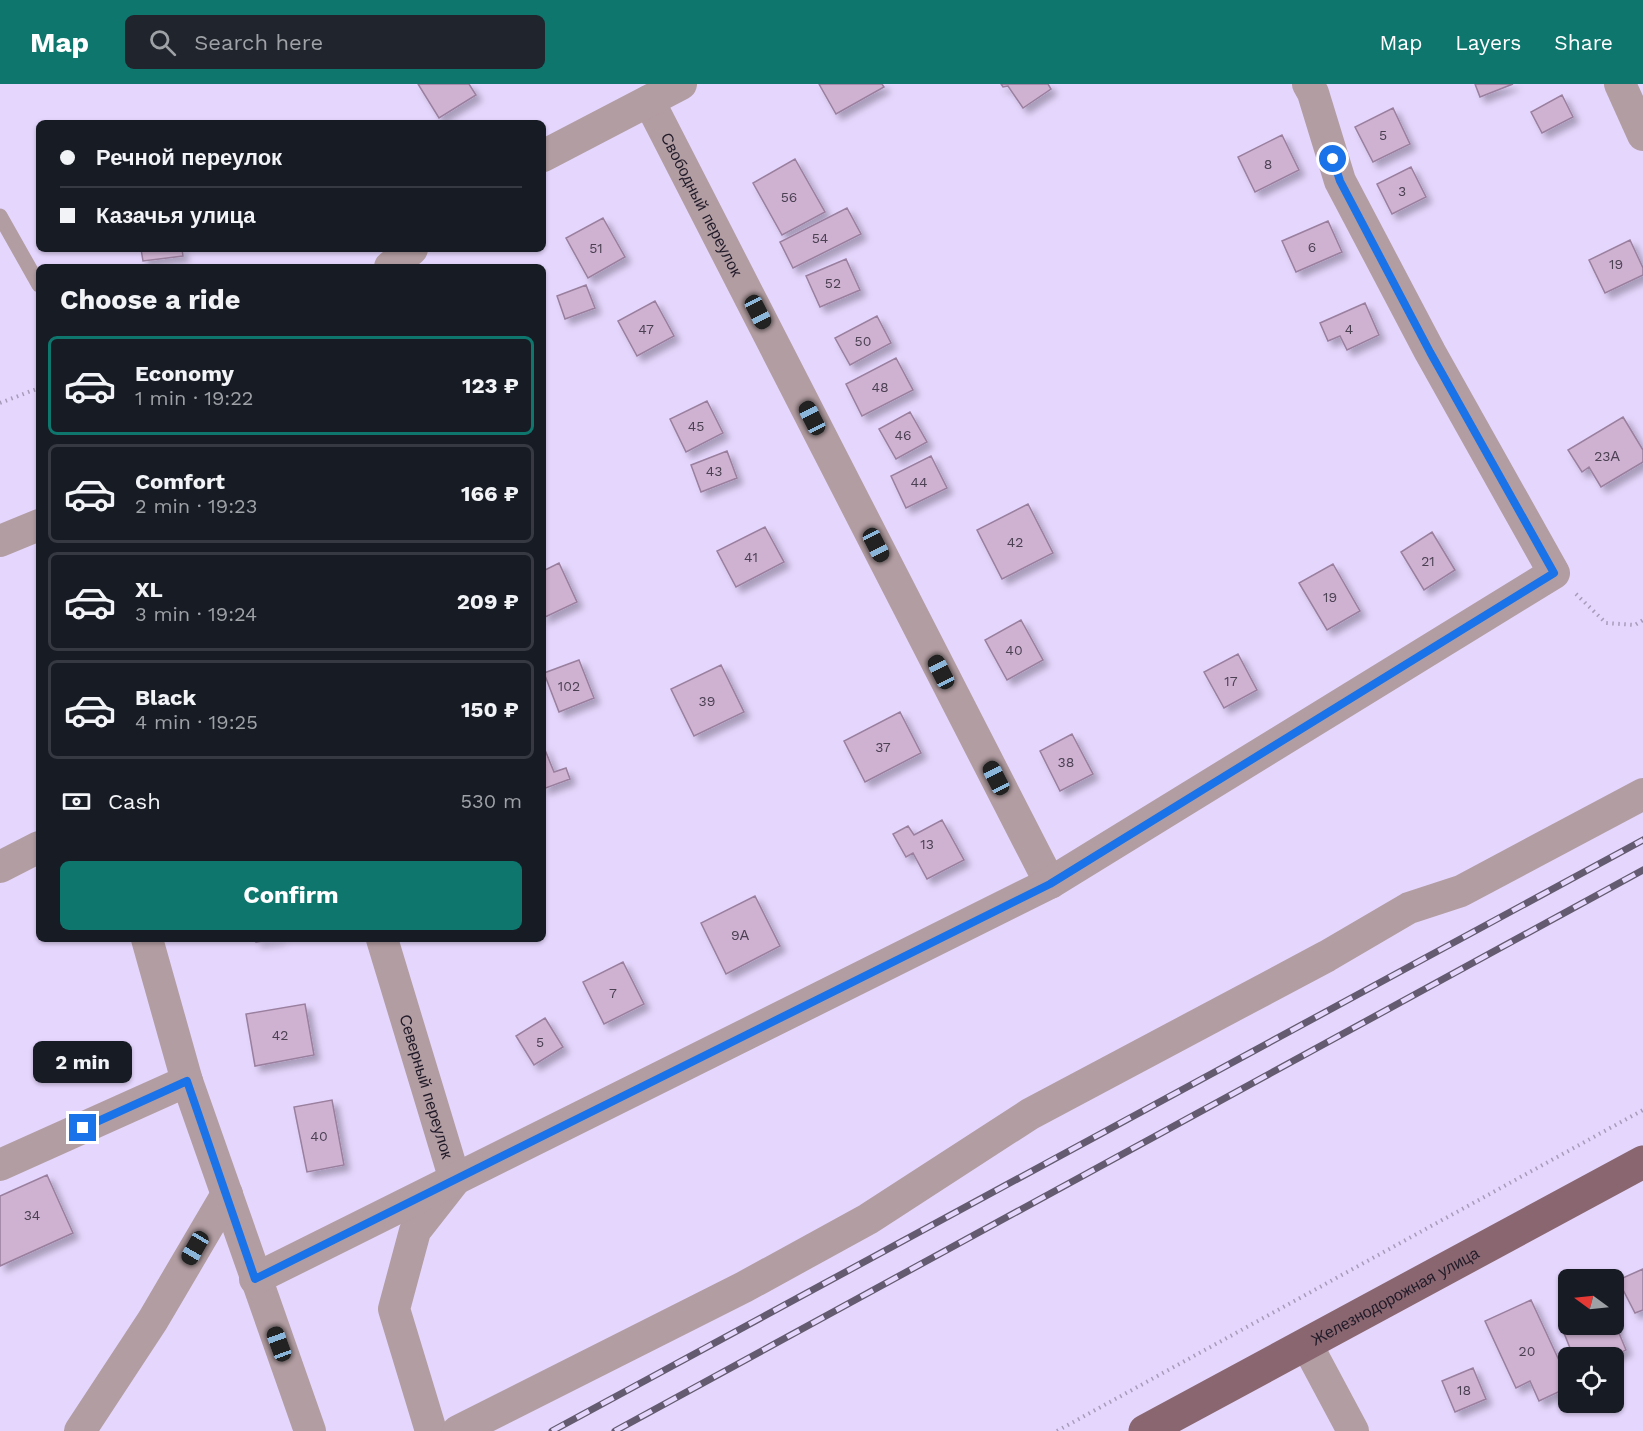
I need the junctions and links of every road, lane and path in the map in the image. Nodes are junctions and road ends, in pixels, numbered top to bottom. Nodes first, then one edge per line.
1 (681, 84) edge
2 (1308, 84) edge
3 (1620, 84) edge
4 (649, 101) junction
5 (1643, 135) edge
6 (546, 154) edge
7 (0, 216) edge
8 (408, 252) edge
9 (394, 264) edge
10 (36, 280) edge
11 (36, 388) edge
12 (0, 403) edge
13 (36, 526) edge
14 (0, 541) edge
15 (1554, 573) junction
16 (1643, 620) edge
17 (1643, 794) edge
18 (36, 849) edge
19 (0, 867) edge
20 (1050, 884) junction
21 (148, 942) edge
22 (382, 942) edge
23 (187, 1081) junction
24 (1643, 1110) edge
25 (1643, 1162) edge
26 (0, 1165) edge
27 (455, 1180) junction
28 (227, 1194) junction
29 (255, 1279) junction
30 (1307, 1345) junction
31 (80, 1431) edge
32 (310, 1431) edge
33 (431, 1431) edge
34 (458, 1431) edge
35 (1057, 1431) edge
36 (1145, 1431) edge
37 (1353, 1431) edge

1 - 4 street
2 - 15 street
3 - 5 street
4 - 6 street
4 - 20 street, Свободный переулок
7 - 10 lane
8 - 9 street
11 - 12 path
13 - 14 street
15 - 16 path
15 - 20 street
17 - 34 street
18 - 19 street
20 - 27 street
21 - 23 street
22 - 27 street, Северный переулок
23 - 26 street
23 - 28 street
24 - 35 path
25 - 30 main road, Железнодорожная улица
27 - 29 street
27 - 33 street, Северный переулок
28 - 29 street
28 - 31 street
29 - 32 street
30 - 36 main road, Железнодорожная улица
30 - 37 street

